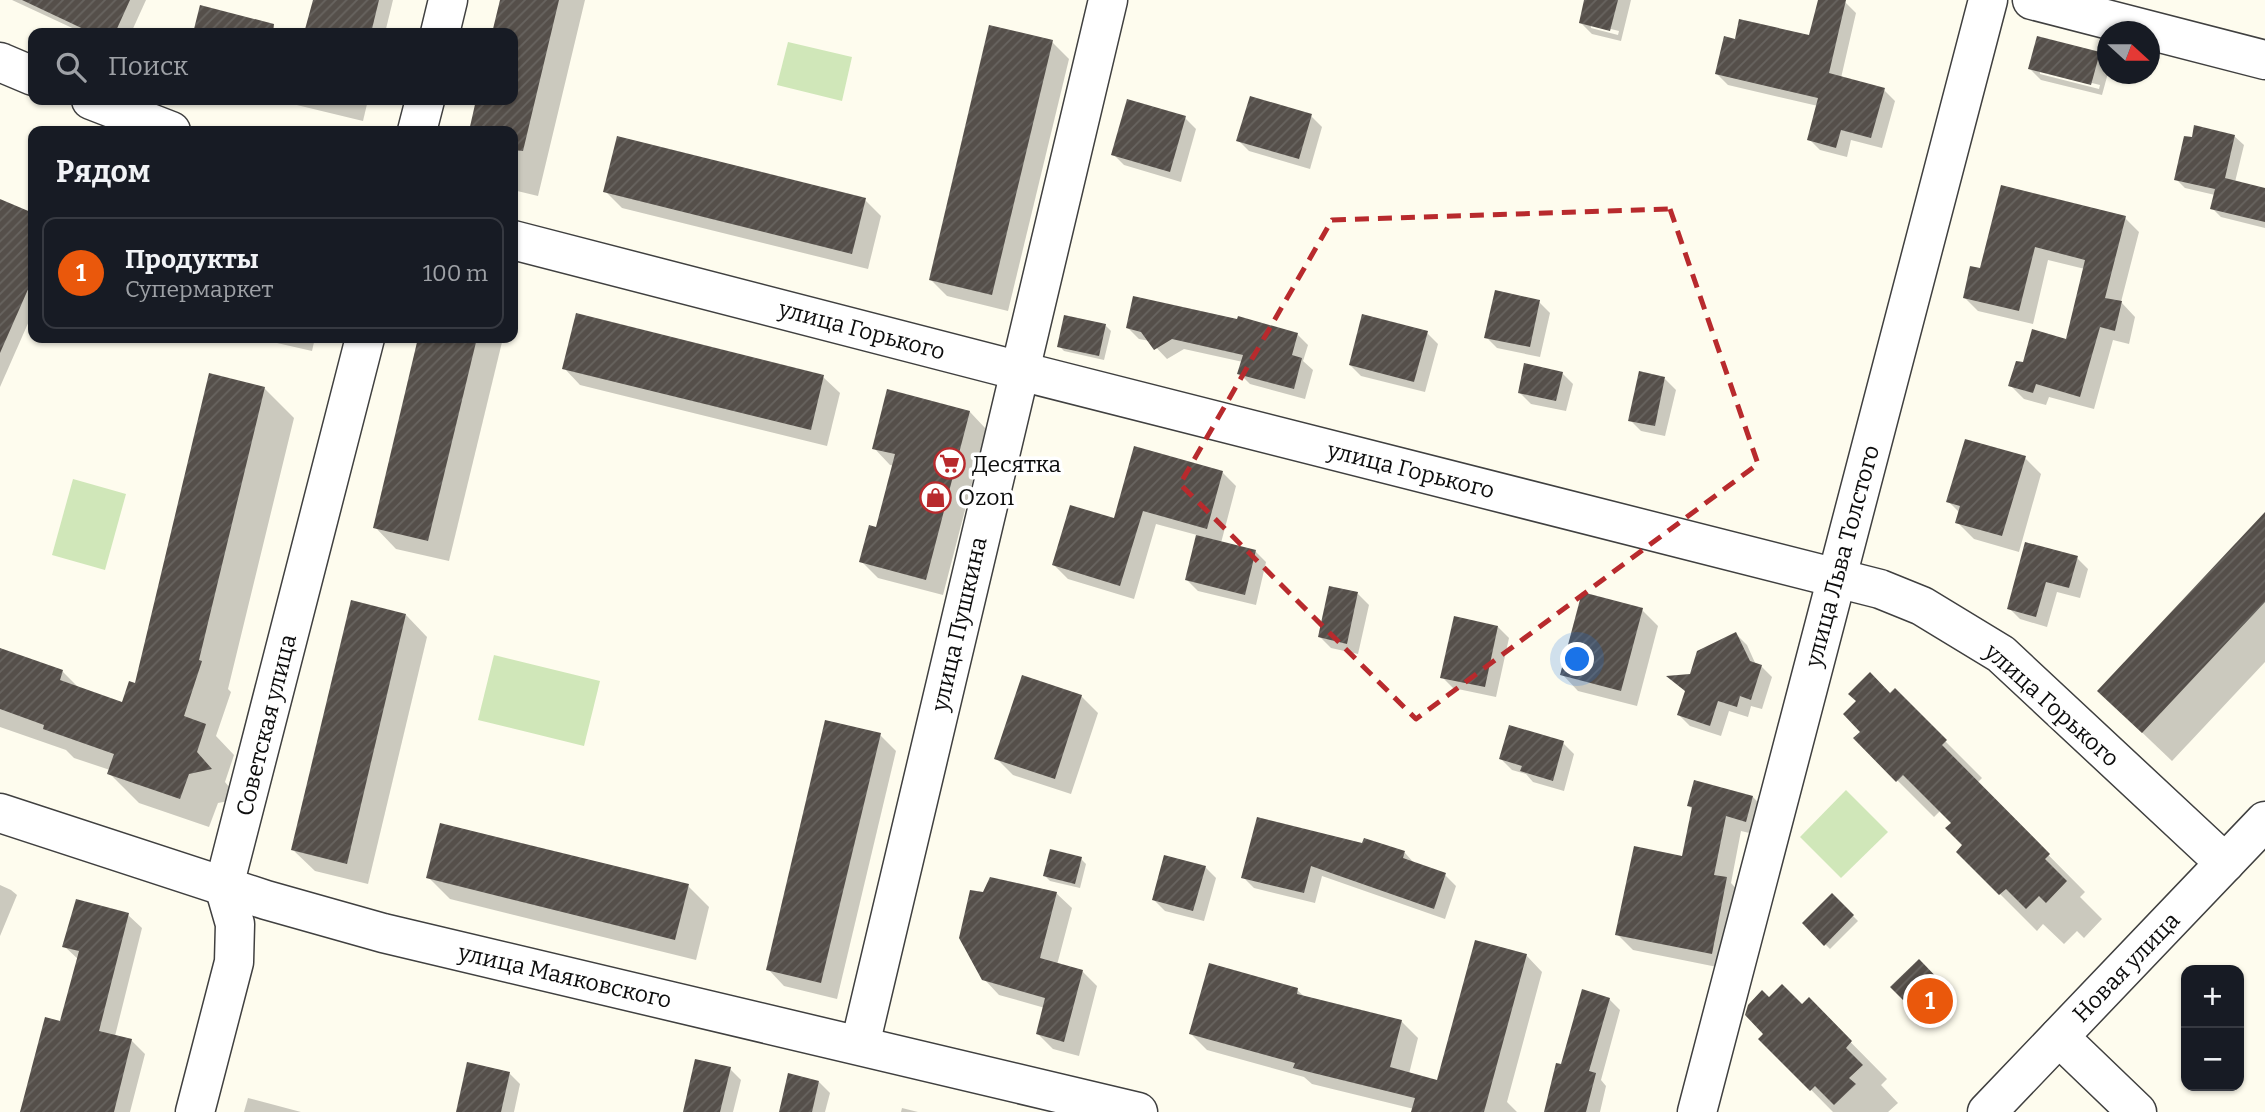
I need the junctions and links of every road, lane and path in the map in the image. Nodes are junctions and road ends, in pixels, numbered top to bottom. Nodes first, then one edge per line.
1 (448, 0) edge
2 (1108, 0) edge
3 (1988, 0) edge
4 (2032, 0) edge
5 (441, 28) edge
6 (2265, 61) edge
7 (0, 62) edge
8 (28, 74) edge
9 (104, 105) edge
10 (424, 105) edge
11 (158, 126) edge
12 (418, 126) edge
13 (518, 241) edge
14 (364, 343) edge
15 (1020, 371) junction
16 (1836, 578) junction
17 (0, 813) edge
18 (2265, 821) edge
19 (2225, 863) junction
20 (224, 886) junction
21 (2059, 1037) junction
22 (860, 1045) junction
23 (195, 1112) edge
24 (1138, 1112) edge
25 (1697, 1112) edge
26 (1987, 1112) edge
27 (2137, 1112) edge

1 - 5 street
2 - 15 street, улица Пушкина
3 - 16 street, улица Льва Толстого
4 - 6 street
7 - 8 street
9 - 11 street
10 - 12 street
13 - 15 street, улица Горького
14 - 20 street, Советская улица
15 - 16 street, улица Горького
15 - 22 street, улица Пушкина
16 - 19 street, улица Горького
16 - 25 street, улица Льва Толстого
17 - 20 street, улица Маяковского
18 - 19 street, Новая улица
19 - 21 street, Новая улица
20 - 22 street, улица Маяковского
20 - 23 street
21 - 26 street, Новая улица
21 - 27 street
22 - 24 street, улица Маяковского

